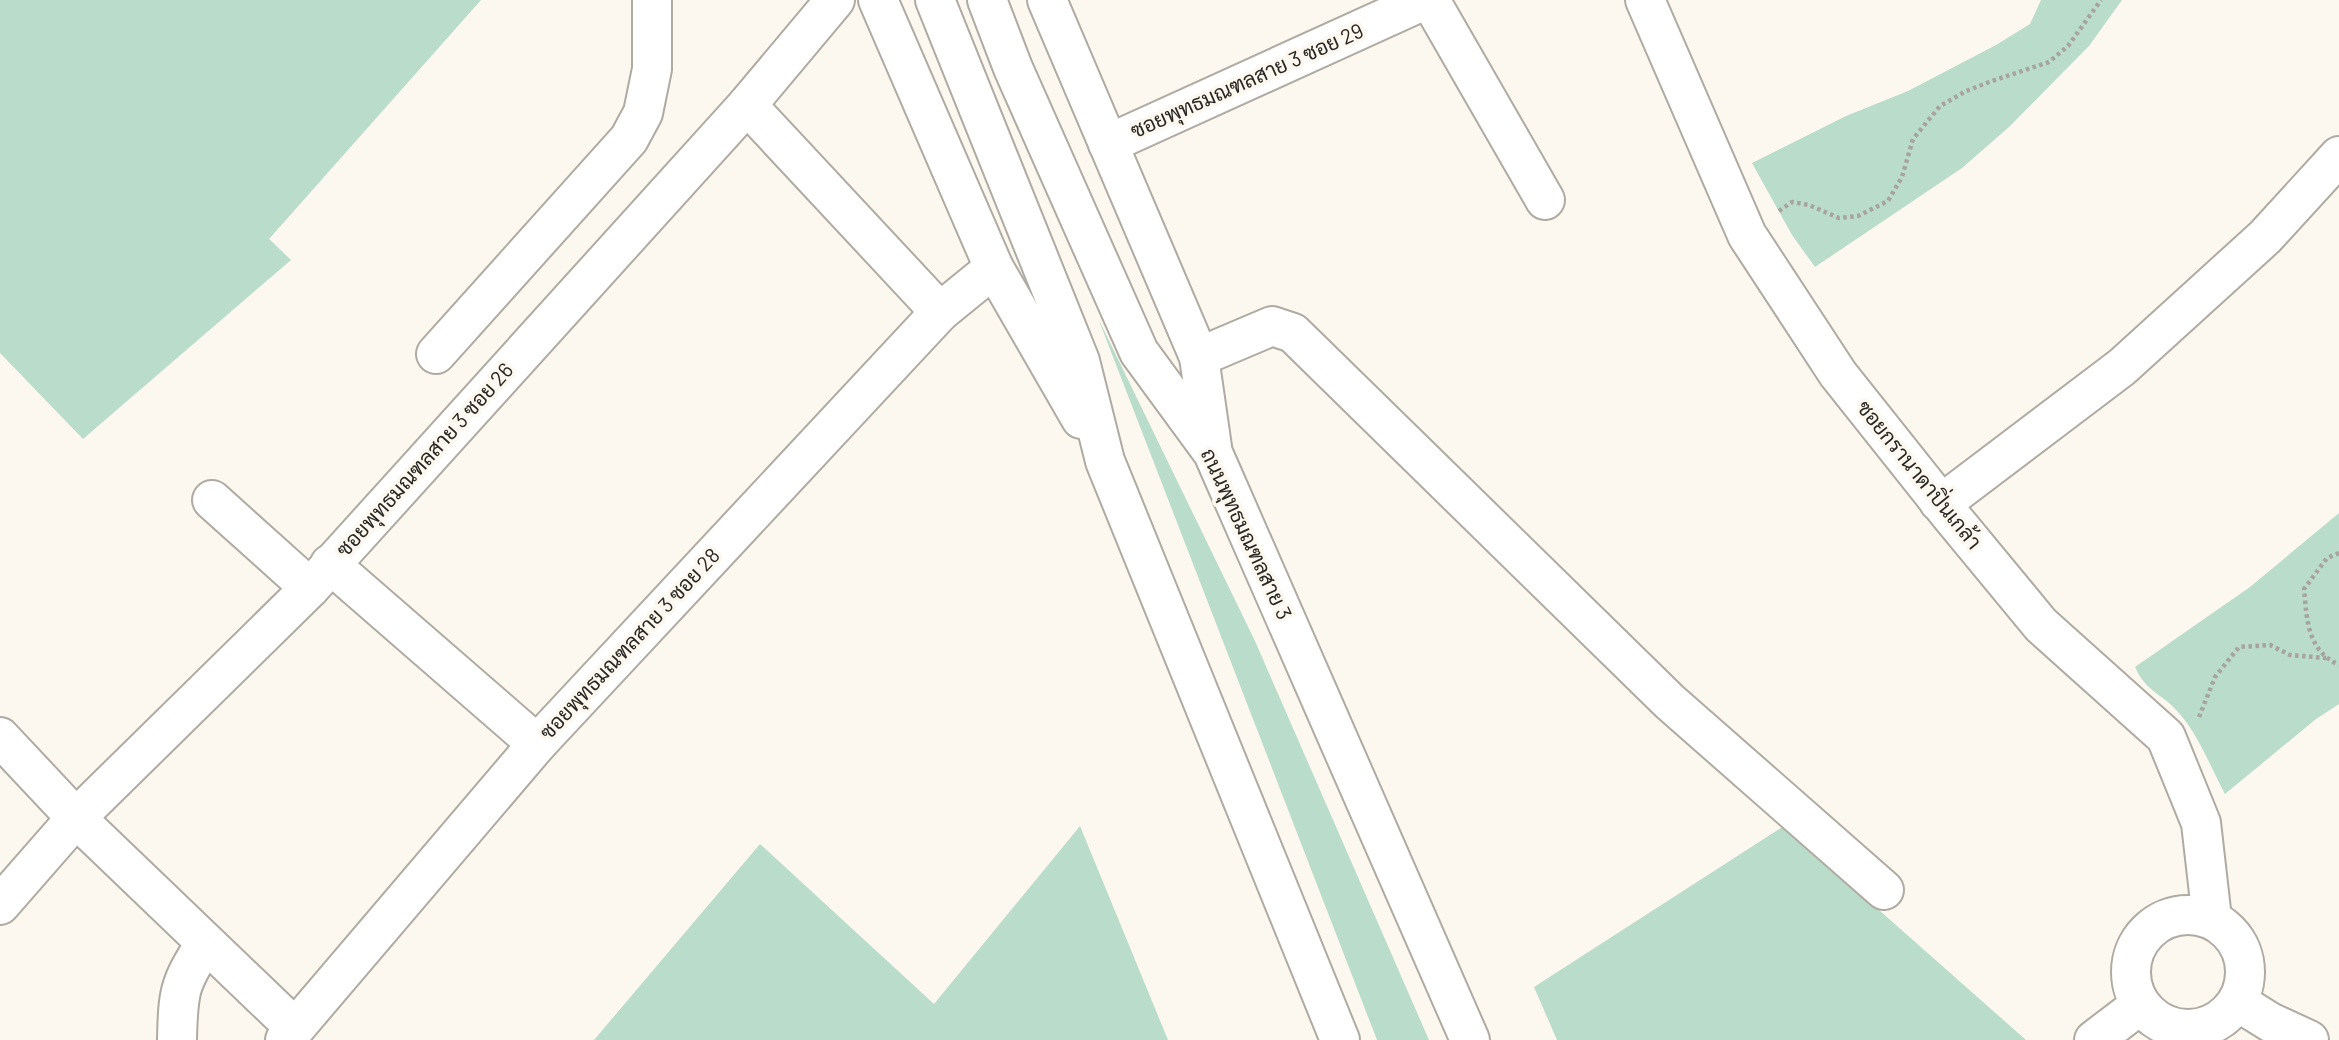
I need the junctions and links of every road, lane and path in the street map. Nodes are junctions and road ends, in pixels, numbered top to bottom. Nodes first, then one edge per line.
1 (653, 0) edge
2 (835, 0) edge
3 (878, 0) edge
4 (935, 0) edge
5 (987, 0) edge
6 (1048, 0) edge
7 (1427, 0) edge
8 (1645, 0) edge
9 (2101, 0) edge
10 (747, 105) junction
11 (1108, 144) junction
12 (2339, 156) edge
13 (1545, 200) dead end
14 (1747, 235) junction
15 (994, 268) junction
16 (940, 313) junction
17 (436, 354) dead end
18 (1199, 357) junction
19 (1213, 453) junction
20 (1105, 461) junction
21 (212, 500) dead end
22 (1939, 502) junction
23 (2339, 553) edge
24 (320, 576) junction
25 (2326, 658) junction
26 (2339, 665) edge
27 (0, 737) edge
28 (2166, 737) junction
29 (537, 744) junction
30 (76, 818) junction
31 (1884, 890) dead end
32 (0, 905) edge
33 (2212, 919) junction
34 (205, 944) junction
35 (2238, 1002) junction
36 (2140, 1005) junction
37 (290, 1034) edge
38 (177, 1040) edge
39 (1340, 1040) edge
40 (1470, 1040) edge
41 (2094, 1040) edge
42 (2309, 1040) edge

1 - 17 street
2 - 10 street, ซอยพุทธมณฑลสาย 3 ซอย 26
3 - 15 street
4 - 20 street
5 - 19 street, ถนนพุทธมณฑลสาย 3
6 - 11 street
7 - 11 street, ซอยพุทธมณฑลสาย 3 ซอย 29
7 - 13 street
8 - 14 street, ซอยกรานาดาปิ่นเกล้า
9 - 14 path
10 - 16 street
10 - 24 street, ซอยพุทธมณฑลสาย 3 ซอย 26
11 - 18 street
12 - 22 street
14 - 22 street, ซอยกรานาดาปิ่นเกล้า
15 - 16 street, ซอยพุทธมณฑลสาย 3 ซอย 28
15 - 20 street
16 - 29 street, ซอยพุทธมณฑลสาย 3 ซอย 28
18 - 19 street
18 - 31 street
19 - 40 street, ถนนพุทธมณฑลสาย 3
20 - 39 street
21 - 24 street
22 - 28 street, ซอยกรานาดาปิ่นเกล้า
23 - 25 path
24 - 29 street
24 - 30 street, ซอยพุทธมณฑลสาย 3 ซอย 26
25 - 26 path
25 - 28 path
27 - 30 street
28 - 33 street, ซอยกรานาดาปิ่นเกล้า
29 - 37 street, ซอยพุทธมณฑลสาย 3 ซอย 28
30 - 32 street, ซอยพุทธมณฑลสาย 3 ซอย 26
30 - 34 street
33 - 35 street
33 - 36 street
34 - 37 street
34 - 38 street
35 - 36 street
35 - 42 street
36 - 41 street

